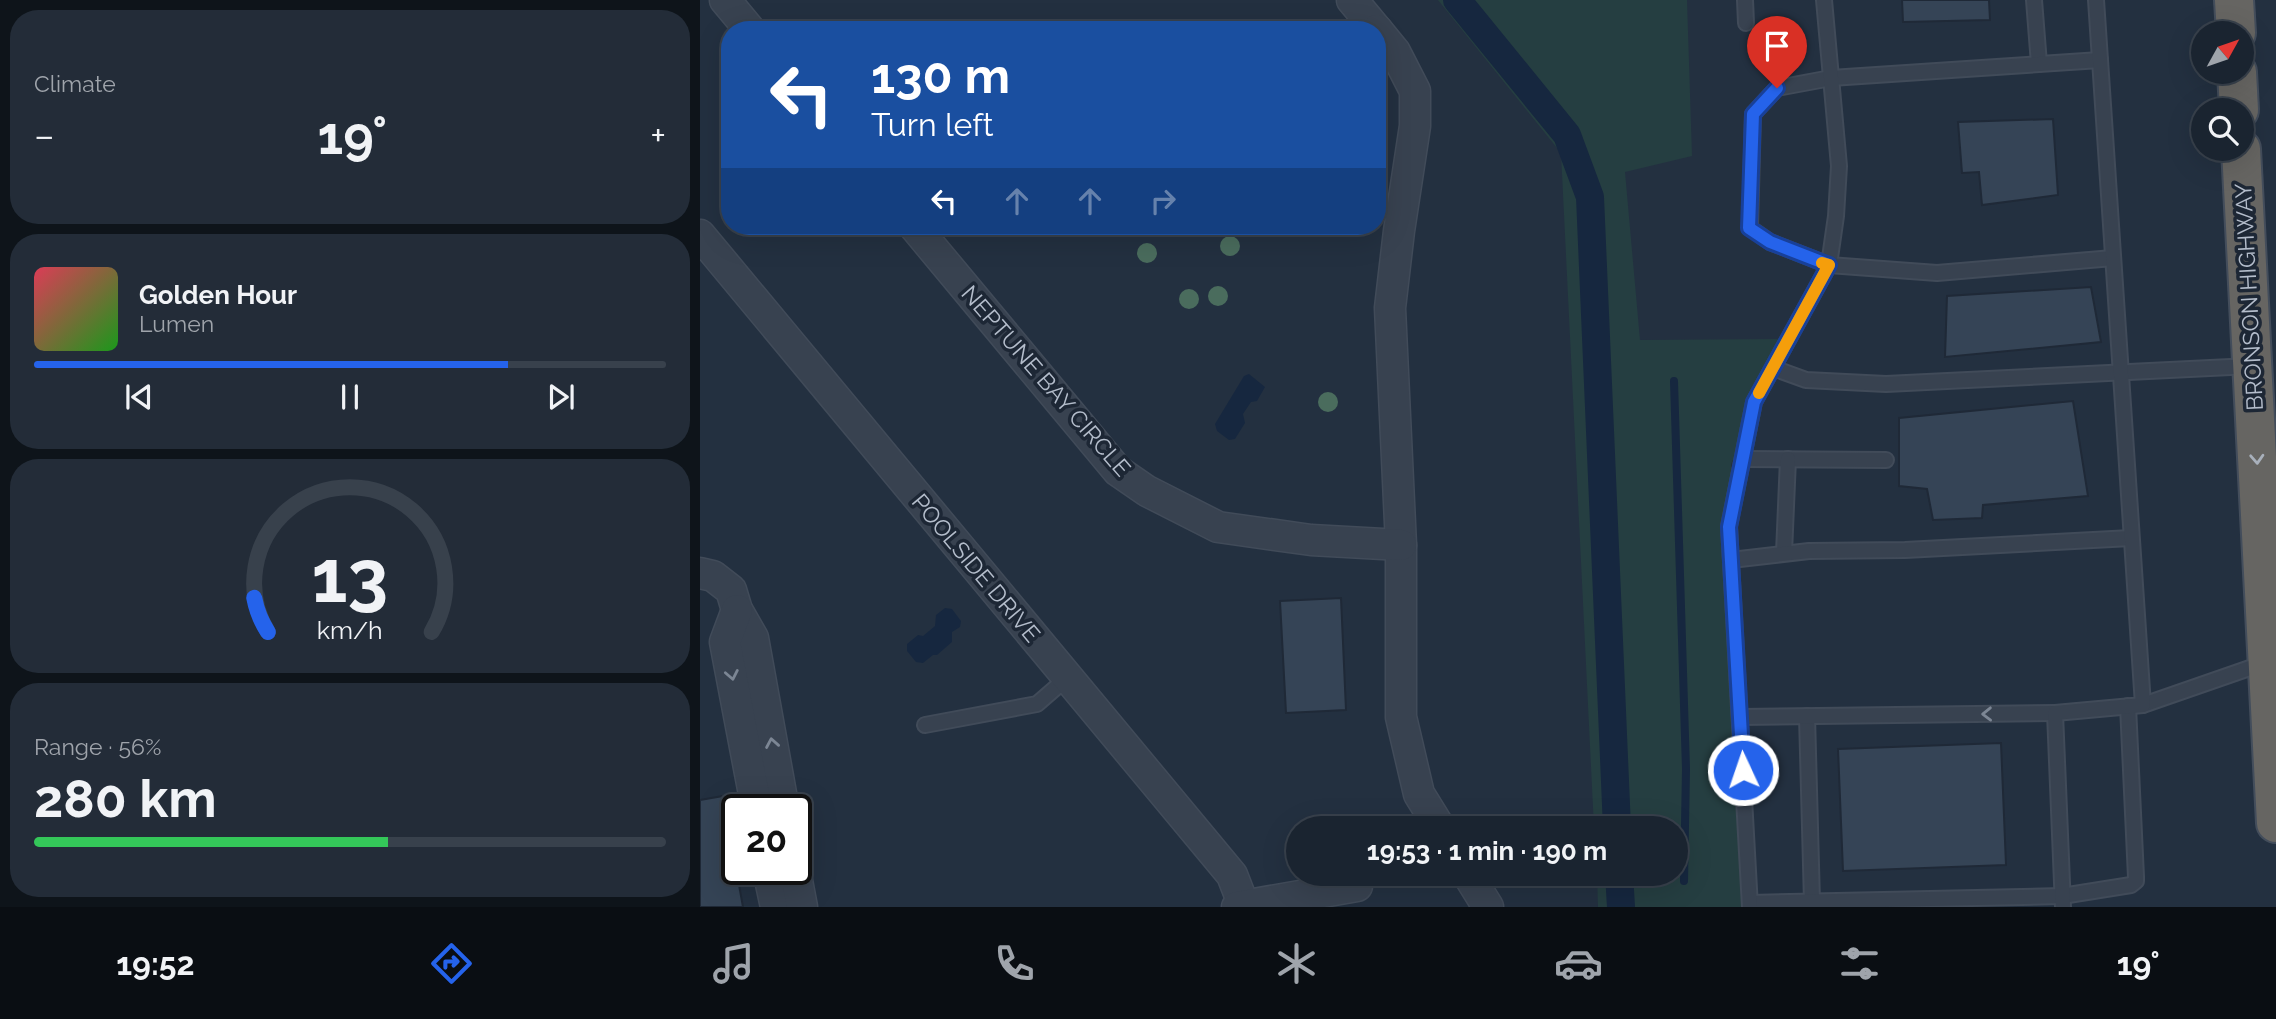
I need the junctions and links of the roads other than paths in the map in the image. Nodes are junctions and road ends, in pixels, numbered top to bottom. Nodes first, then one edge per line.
1 (726, 0) edge
2 (1352, 0) edge
3 (1745, 0) edge
4 (1824, 0) edge
5 (2034, 0) edge
6 (2096, 0) edge
7 (2234, 0) edge
8 (743, 21) edge
9 (1370, 21) edge
10 (2235, 21) edge
11 (1746, 23) dead end
12 (1386, 41) edge
13 (2100, 60) junction
14 (2039, 64) junction
15 (1831, 78) junction
16 (2242, 161) edge
17 (700, 235) edge
18 (921, 235) edge
19 (2113, 258) junction
20 (1829, 265) junction
21 (2253, 366) junction
22 (1773, 368) junction
23 (2121, 373) junction
24 (1743, 459) junction
25 (1788, 460) junction
26 (1886, 460) dead end
27 (2131, 538) junction
28 (1401, 545) junction
29 (1784, 553) junction
30 (1731, 559) junction
31 (700, 573) edge
32 (737, 610) junction
33 (2268, 661) junction
34 (1068, 678) junction
35 (2136, 706) junction
36 (2055, 713) junction
37 (1807, 716) junction
38 (1740, 717) junction
39 (925, 726) dead end
40 (754, 794) edge
41 (781, 794) edge
42 (1433, 816) edge
43 (2276, 823) edge
44 (771, 885) edge
45 (798, 885) edge
46 (1357, 886) dead end
47 (1475, 886) edge
48 (1812, 902) junction
49 (2063, 902) edge
50 (1750, 905) edge
51 (1241, 906) edge
52 (776, 907) edge
53 (802, 907) edge
54 (1487, 907) edge

1 - 8 street
2 - 9 street
3 - 11 lane
4 - 15 lane
5 - 14 lane
6 - 13 lane
7 - 10 highway
12 - 28 street
13 - 14 lane
13 - 19 lane
14 - 15 lane
15 - 20 lane
15 - 20 lane
16 - 21 highway, BRONSON HIGHWAY
17 - 34 street, POOLSIDE DRIVE
18 - 28 street, NEPTUNE BAY CIRCLE
19 - 20 lane
19 - 23 lane
20 - 22 lane
21 - 23 lane
21 -> 33 highway, BRONSON HIGHWAY
22 - 23 lane
22 - 24 lane
23 - 27 lane
24 - 25 lane
24 - 30 lane
25 - 26 lane
25 - 29 lane
27 - 29 lane
27 - 35 lane
28 - 42 street
29 - 30 lane
30 - 38 lane
31 - 32 street
32 -> 40 street
41 -> 32 street
33 - 35 lane
33 - 43 highway, BRONSON HIGHWAY
34 - 39 lane
34 - 51 street, POOLSIDE DRIVE
35 - 36 lane
35 - 49 lane
36 -> 37 lane
36 - 49 lane
37 - 38 lane
37 - 48 lane
38 - 50 lane
44 - 52 street
45 - 53 street
46 - 51 street
47 - 54 street
48 - 49 lane
48 - 50 lane

